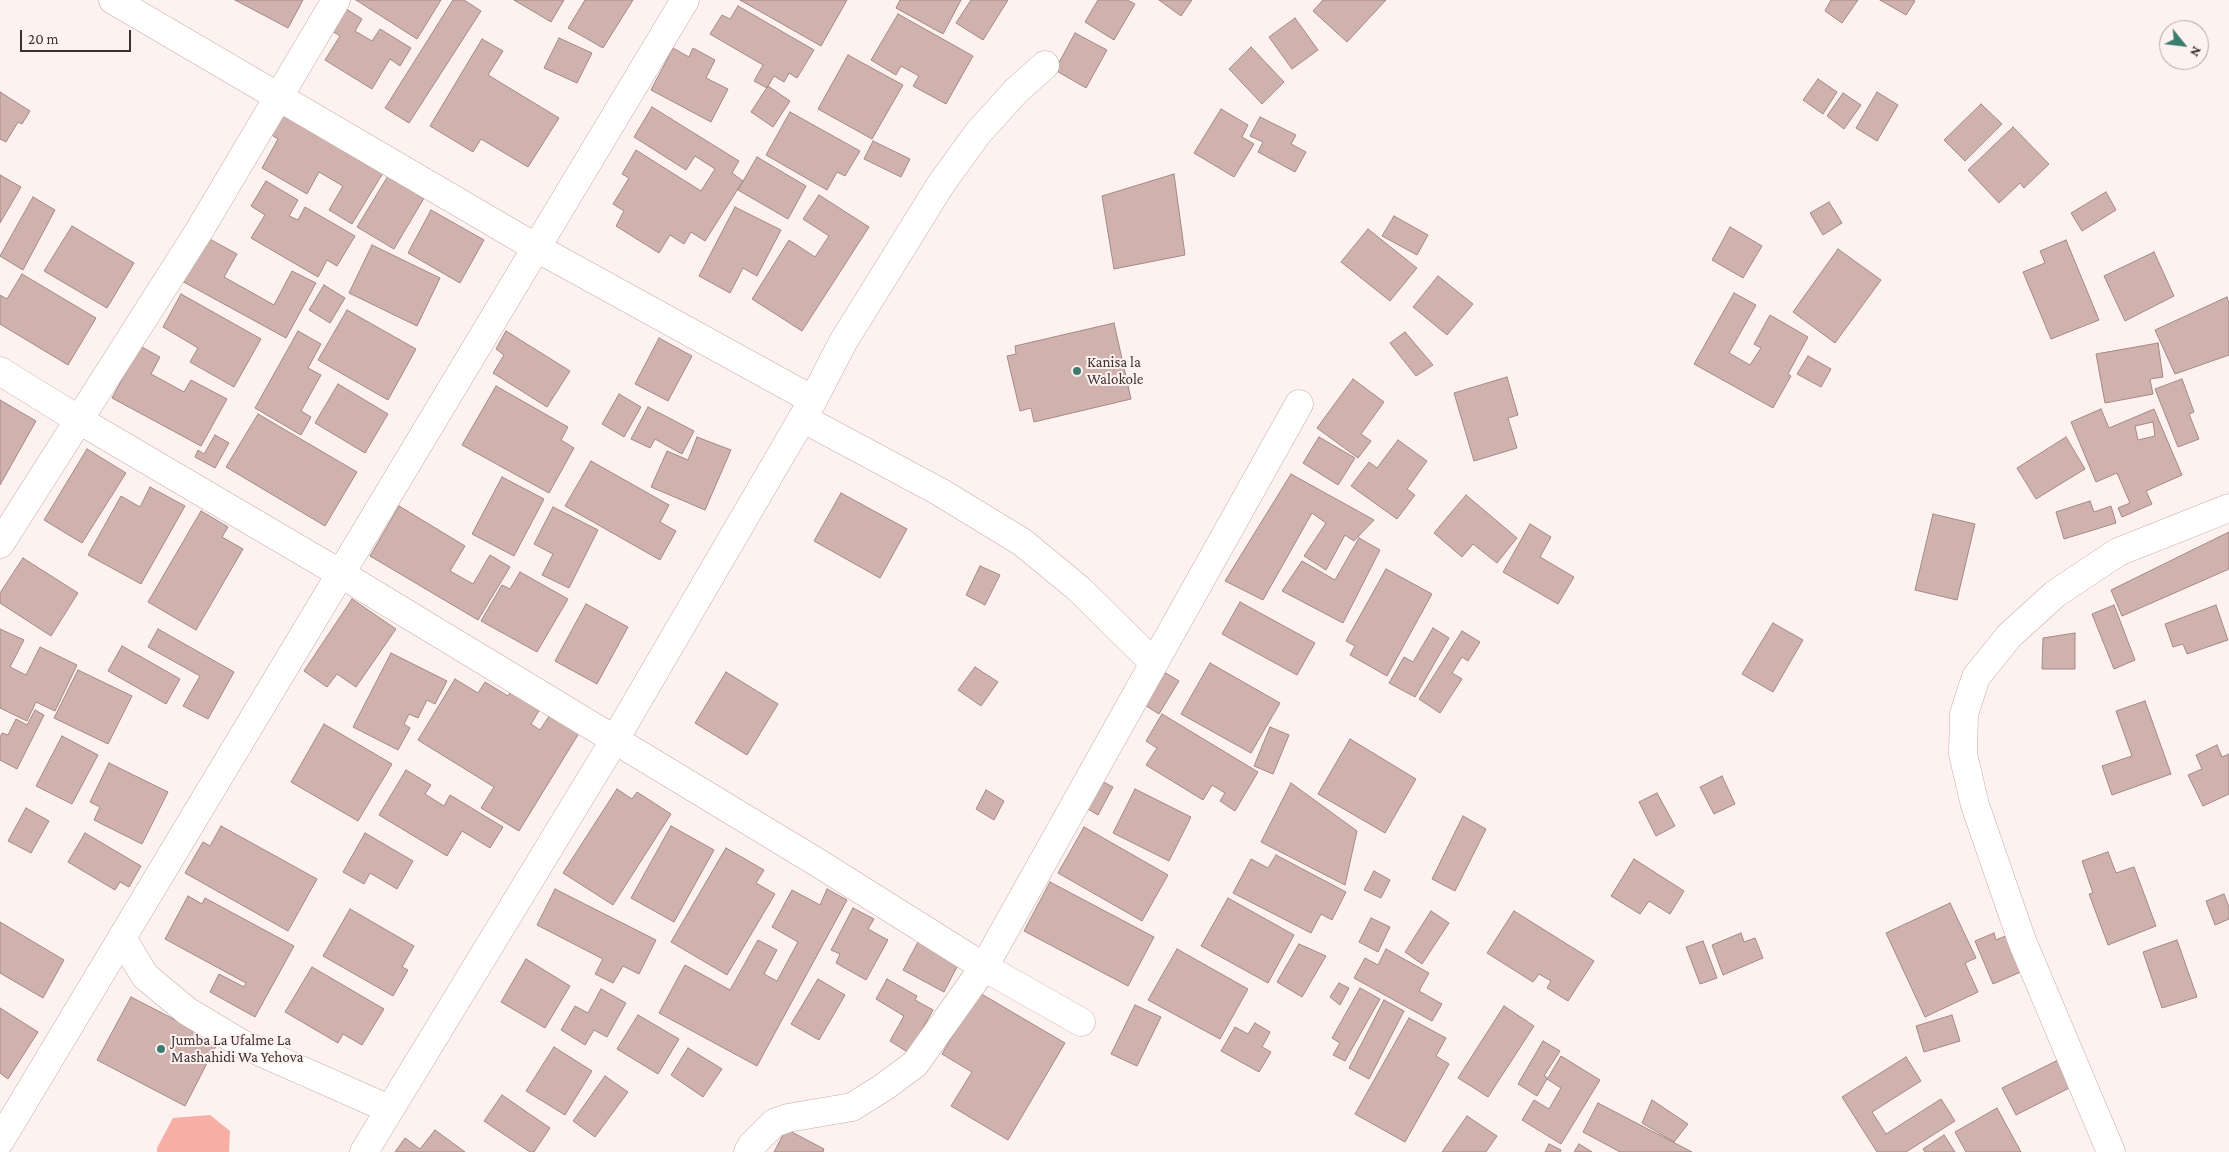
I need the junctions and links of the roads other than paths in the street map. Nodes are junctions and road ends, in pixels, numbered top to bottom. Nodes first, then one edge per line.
1 (113, 0) edge
2 (336, 0) edge
3 (685, 0) edge
4 (1045, 65) dead end
5 (277, 96) junction
6 (535, 247) junction
7 (0, 371) edge
8 (1299, 404) dead end
9 (808, 409) junction
10 (79, 420) junction
11 (2229, 508) edge
12 (0, 544) edge
13 (340, 574) junction
14 (1154, 663) junction
15 (614, 741) junction
16 (122, 938) junction
17 (984, 967) junction
18 (1081, 1022) dead end
19 (389, 1110) junction
20 (0, 1141) edge
21 (364, 1152) edge
22 (748, 1152) edge
23 (2111, 1152) edge

1 - 5 street
2 - 5 street
3 - 6 street
4 - 9 street
5 - 6 street
5 - 10 street
6 - 9 street
6 - 13 street
7 - 10 street
8 - 14 street
9 - 14 street
9 - 15 street
10 - 12 street
10 - 13 street
11 - 23 street
13 - 15 street
13 - 16 street
14 - 17 street
15 - 17 street
15 - 19 street
16 - 19 street
16 - 20 street
17 - 18 street
17 - 22 street
19 - 21 street

